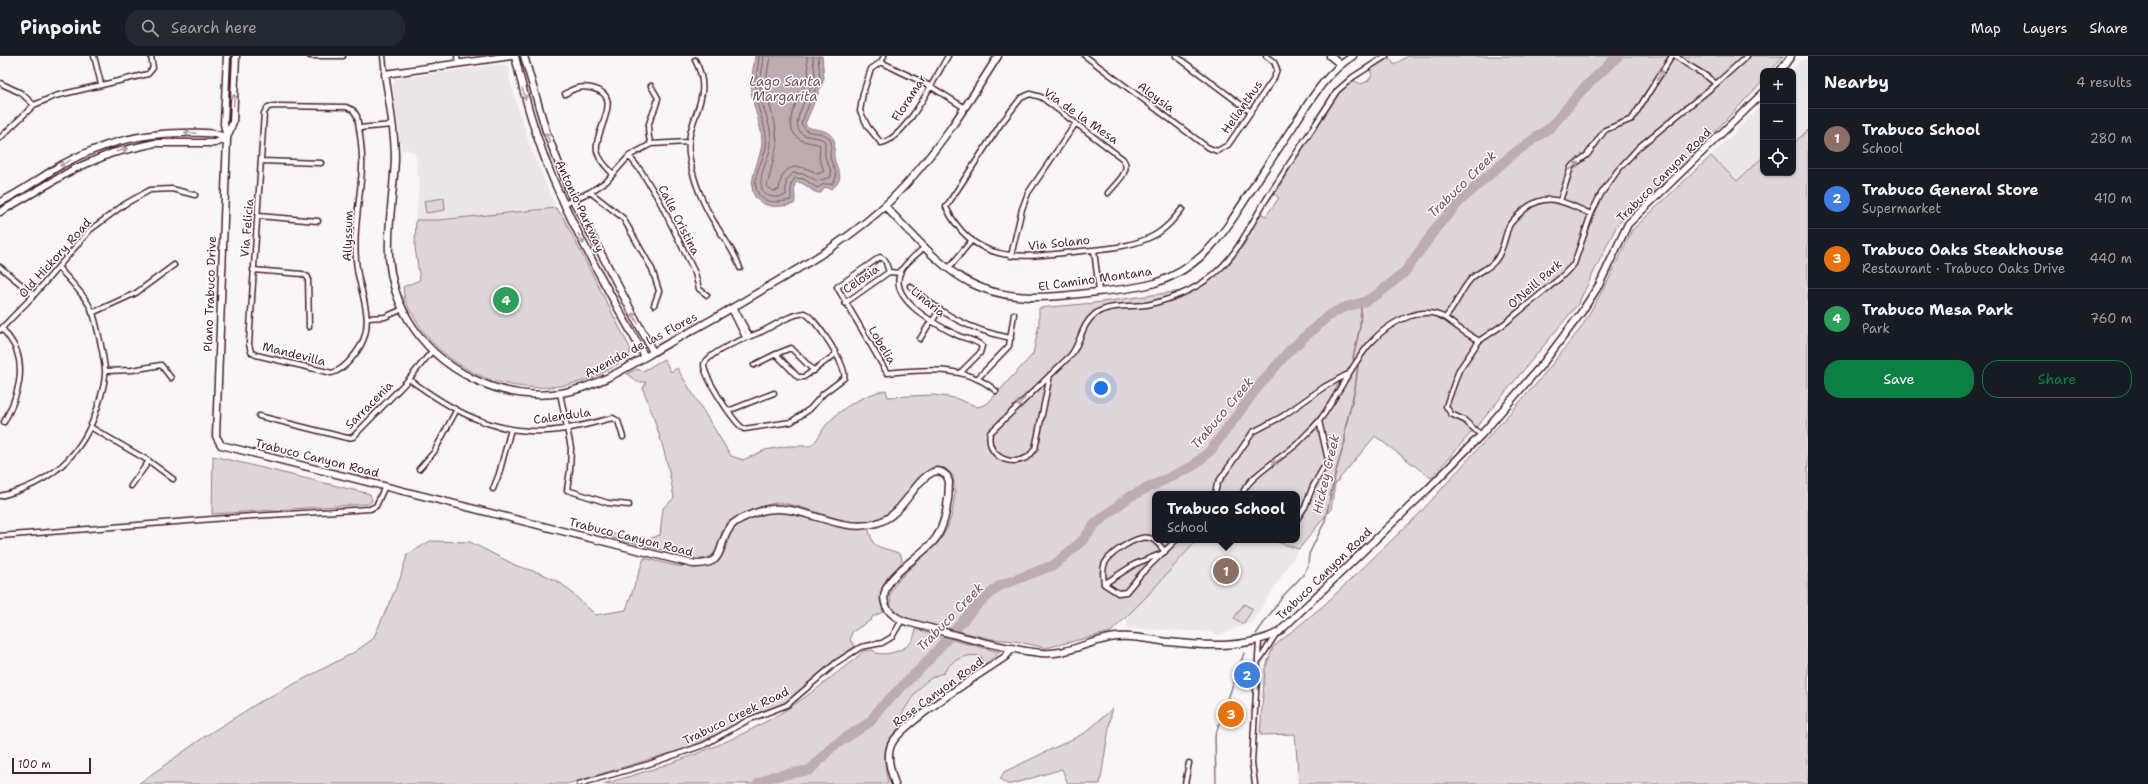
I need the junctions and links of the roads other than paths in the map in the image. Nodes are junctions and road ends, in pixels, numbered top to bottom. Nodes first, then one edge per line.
1 (94, 56) edge
2 (151, 56) edge
3 (227, 56) edge
4 (236, 56) edge
5 (310, 56) edge
6 (343, 56) edge
7 (383, 56) edge
8 (457, 56) edge
9 (511, 56) edge
10 (515, 56) edge
11 (524, 56) edge
12 (884, 56) edge
13 (948, 56) edge
14 (998, 56) edge
15 (1085, 56) edge
16 (1176, 56) edge
17 (1266, 56) edge
18 (1330, 56) edge
19 (1353, 56) edge
20 (1386, 56) edge
21 (1672, 56) edge
22 (1676, 56) edge
23 (1747, 56) edge
24 (1791, 56) edge
25 (695, 60) dead end
26 (881, 62) junction
27 (458, 64) junction
28 (1340, 64) junction
29 (1782, 68) edge
30 (385, 74) junction
31 (0, 83) edge
32 (101, 84) junction
33 (1716, 84) junction
34 (651, 86) dead end
35 (930, 86) junction
36 (565, 94) dead end
37 (1760, 96) edge
38 (34, 105) junction
39 (965, 108) junction
40 (353, 110) joint
41 (1251, 112) junction
42 (1076, 123) junction
43 (392, 124) junction
44 (359, 128) junction
45 (0, 138) edge
46 (227, 138) junction
47 (688, 142) junction
48 (651, 144) junction
49 (1217, 151) joint
50 (629, 156) junction
51 (261, 161) junction
52 (321, 163) dead end
53 (613, 174) junction
54 (590, 192) junction
55 (1108, 193) dead end
56 (195, 195) dead end
57 (573, 200) junction
58 (1560, 201) junction
59 (0, 202) edge
60 (564, 204) junction
61 (885, 206) junction
62 (946, 207) joint
63 (1182, 209) dead end
64 (0, 212) edge
65 (1591, 214) junction
66 (258, 216) junction
67 (318, 221) dead end
68 (972, 240) junction
69 (925, 247) junction
70 (1094, 250) junction
71 (1011, 256) junction
72 (174, 265) dead end
73 (0, 267) edge
74 (58, 267) junction
75 (740, 268) dead end
76 (253, 270) junction
77 (948, 270) junction
78 (889, 272) junction
79 (900, 273) junction
80 (910, 286) dead end
81 (837, 290) joint
82 (1099, 291) junction
83 (34, 295) junction
84 (707, 295) dead end
85 (845, 302) junction
86 (654, 305) dead end
87 (732, 308) junction
88 (402, 310) junction
89 (939, 310) junction
90 (92, 313) junction
91 (1014, 314) dead end
92 (367, 318) junction
93 (1445, 318) junction
94 (932, 322) junction
95 (309, 327) dead end
96 (1, 329) edge
97 (747, 336) junction
98 (1011, 338) junction
99 (920, 339) dead end
100 (1479, 341) junction
101 (432, 351) junction
102 (251, 352) joint
103 (653, 352) junction
104 (776, 354) junction
105 (836, 354) junction
106 (644, 357) junction
107 (754, 365) dead end
108 (105, 371) junction
109 (814, 371) junction
110 (332, 373) joint
111 (960, 373) junction
112 (1050, 375) junction
113 (1347, 375) junction
114 (171, 378) dead end
115 (409, 379) junction
116 (976, 379) junction
117 (996, 391) dead end
118 (560, 393) junction
119 (774, 393) dead end
120 (456, 411) junction
121 (728, 411) junction
122 (259, 416) dead end
123 (1319, 421) junction
124 (4, 422) dead end
125 (92, 428) junction
126 (511, 429) junction
127 (567, 429) junction
128 (1481, 435) junction
129 (623, 437) dead end
130 (225, 447) joint
131 (149, 461) junction
132 (419, 469) dead end
133 (173, 478) dead end
134 (131, 486) dead end
135 (386, 486) junction
136 (493, 489) dead end
137 (1216, 491) edge
138 (1244, 491) edge
139 (0, 496) edge
140 (629, 505) dead end
141 (1300, 514) edge
142 (0, 536) edge
143 (1152, 538) edge
144 (1158, 543) edge
145 (1173, 543) edge
146 (1165, 552) junction
147 (1104, 584) junction
148 (905, 621) junction
149 (1278, 632) junction
150 (1259, 640) junction
151 (1013, 648) junction
152 (1259, 663) junction
153 (1189, 763) dead end
154 (579, 784) edge
155 (895, 784) edge
156 (1185, 784) edge
157 (1255, 784) edge

1 - 32 street
2 - 32 street
3 - 46 main road, Plano Trabuco Drive
46 -> 4 main road, Plano Trabuco Drive
5 - 6 street
7 - 30 street, Avenida de las Flores
8 - 27 street
9 - 27 main road
10 -> 60 main road, Antonio Parkway
57 -> 11 main road, Antonio Parkway
12 - 26 street
13 - 35 street, Floramar
14 - 39 main road, Avenida de las Flores
15 - 49 street, Aloysia
16 - 41 street
17 - 41 street, Helianthus
18 - 28 main road
19 - 28 main road, El Camino Montana
20 - 112 street
58 -> 21 street
22 - 33 street
23 - 33 street, O'Neill Park
24 - 29 main road
25 - 47 street
26 - 35 street
26 - 35 street, Floramar
27 - 30 main road
28 - 82 main road, El Camino Montana
30 - 43 main road, Avenida de las Flores
31 - 38 street
32 - 38 street
33 - 65 street, O'Neill Park
34 - 48 street
35 - 39 street
36 - 53 street
37 - 128 main road, Trabuco Canyon Road
38 - 45 street
39 - 61 main road, Avenida de las Flores
40 - 44 street, Allyssum
40 - 51 street, Via Felicia
41 - 49 street, Helianthus
42 - 55 street, Via de la Mesa
42 - 62 street, Via de la Mesa
42 - 71 street
43 - 44 street
43 - 88 main road, Avenida de las Flores
44 - 92 street, Allyssum
46 -> 59 main road
64 -> 46 main road
46 - 130 main road, Plano Trabuco Drive
47 - 48 street
47 - 75 street
48 - 50 street
50 - 53 street
50 - 84 street, Calle Cristina
51 - 52 street
51 - 66 street, Via Felicia
53 - 54 street
54 - 57 street
54 - 86 street
56 - 74 street, Old Hickory Road
57 - 60 street
103 -> 57 main road, Antonio Parkway
58 - 65 street
58 - 93 street
60 -> 106 main road, Antonio Parkway
61 - 69 main road, El Camino Montana
61 - 87 main road, Avenida de las Flores
62 - 68 street, Via Solano
63 - 70 street, Via Solano
65 - 100 street, O'Neill Park
66 - 67 street
66 - 76 street, Via Felicia
68 - 71 street, Via Solano
68 - 77 street
69 - 77 main road, El Camino Montana
69 - 79 street
70 - 71 street, Via Solano
70 - 82 street
72 - 90 street
73 - 83 street
74 - 83 street, Old Hickory Road
74 - 90 street
76 - 95 street
76 - 102 street, Via Felicia
77 - 82 main road, El Camino Montana
78 - 79 street, Celosia
78 - 81 street, Celosia
78 - 85 street, Celosia
79 - 94 street, Linaria
80 - 89 street
81 - 85 street, Lobelia
83 - 96 street, Old Hickory Road
85 - 111 street, Lobelia
87 - 97 street
87 - 103 main road, Avenida de las Flores
88 - 92 street
88 - 101 main road, Avenida de las Flores
89 - 94 street
89 - 98 street
90 - 108 street
91 - 98 street
92 - 110 street, Allyssum
93 - 100 street
93 - 113 street
94 - 99 street
94 - 111 street, Linaria
96 - 124 street
97 - 105 street
97 - 121 street
98 - 116 street
100 - 128 street, O'Neill Park
101 - 115 street, Sarracenia
101 - 118 main road, Avenida de las Flores
102 - 110 street, Mandevilla
103 - 106 main road, Avenida de las Flores
104 - 107 street
104 - 109 street
104 - 109 street
105 - 109 street
105 - 121 street
106 - 118 main road, Avenida de las Flores
108 - 114 street
108 - 125 street
111 - 116 street, Lobelia
112 -> 112 street
113 - 123 street
113 - 137 street
115 - 120 street, Calendula
115 - 122 street, Sarracenia
116 - 117 street, Lobelia
118 - 127 street
119 - 121 street
120 - 126 street, Calendula
120 - 132 street
123 -> 138 street
123 - 141 street
125 - 131 street
125 - 139 street
126 - 127 street, Calendula
126 - 136 street
127 - 129 street, Calendula
127 - 140 street
128 - 149 main road, Trabuco Canyon Road
130 - 135 main road, Trabuco Canyon Road
131 - 133 street
131 - 134 street
135 - 142 street
135 - 148 main road, Trabuco Canyon Road
143 - 147 street
144 - 146 street
145 - 146 street
146 - 147 street
146 - 147 street
148 - 151 main road, Trabuco Canyon Road
148 - 154 street, Trabuco Creek Road
149 - 150 main road, Trabuco Canyon Road
149 - 152 street
150 - 151 main road, Trabuco Canyon Road
150 - 152 street
151 - 155 main road, Rose Canyon Road
152 - 157 street
153 - 156 street

